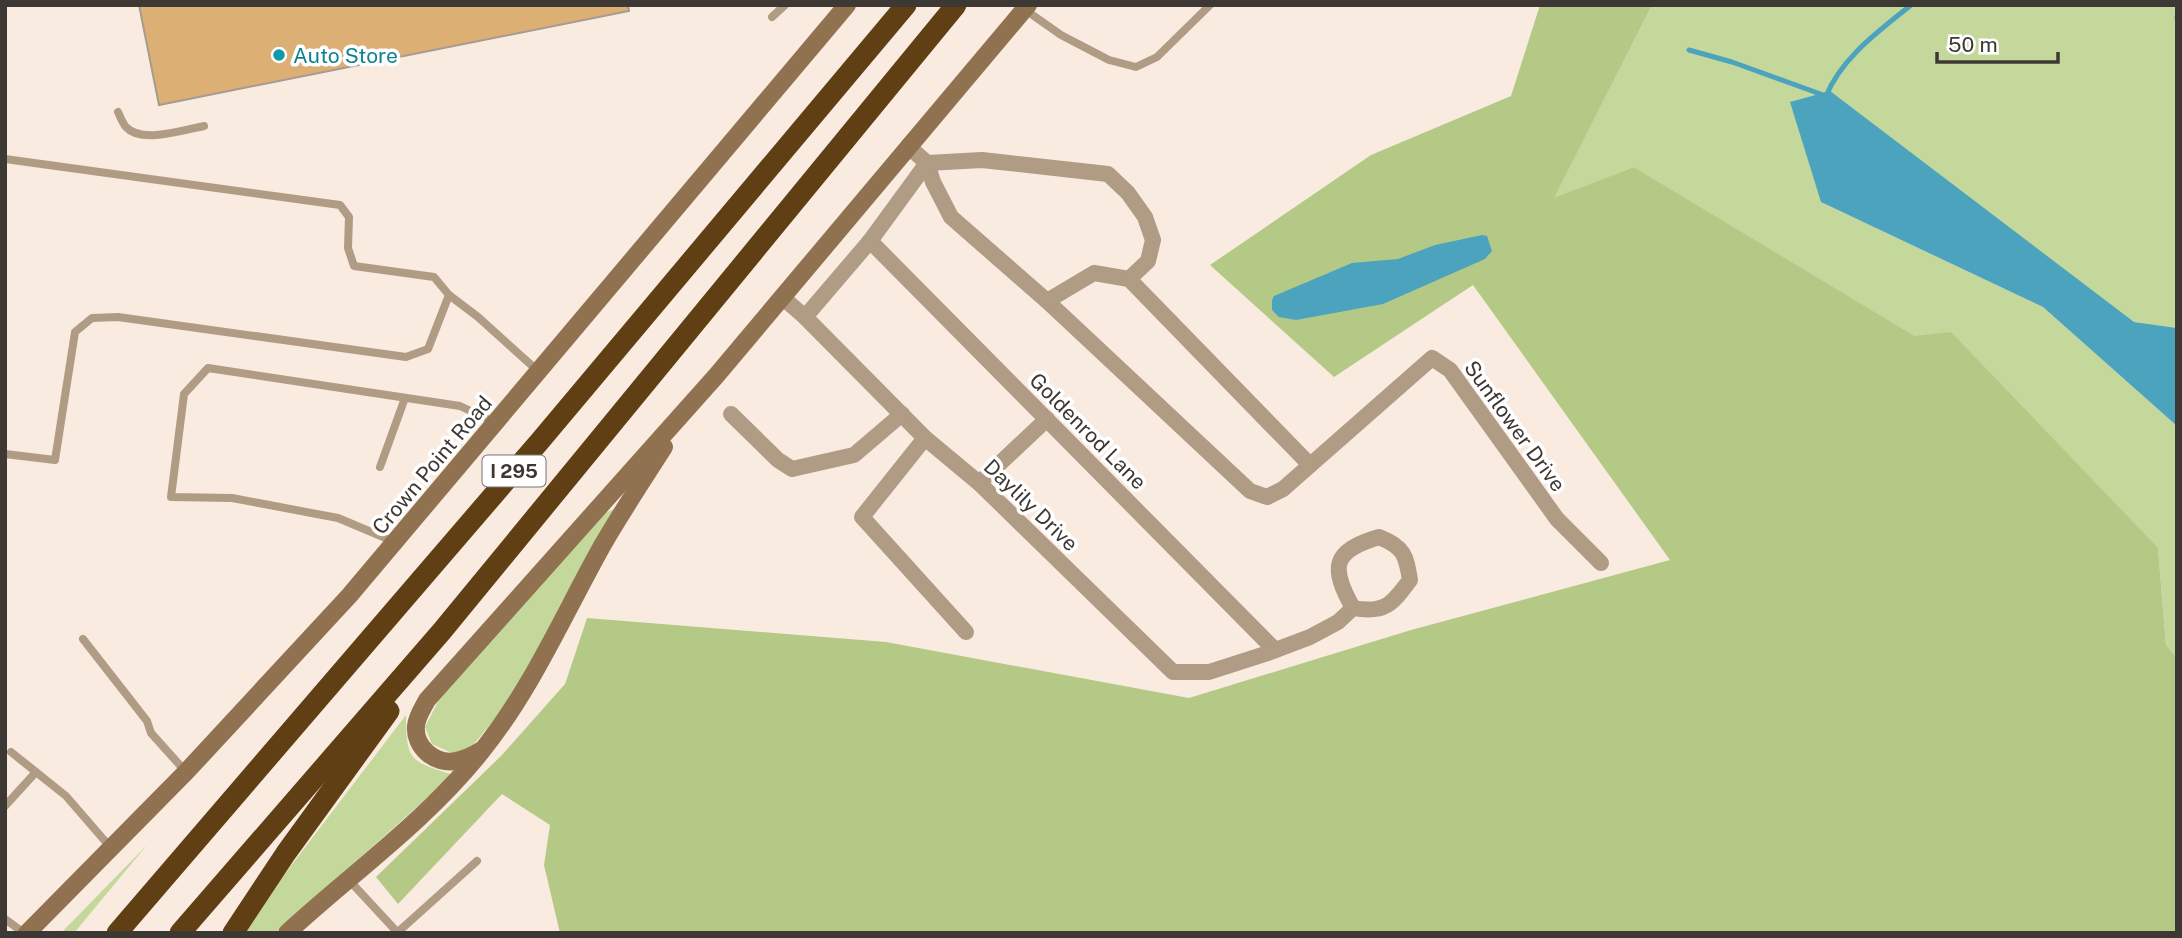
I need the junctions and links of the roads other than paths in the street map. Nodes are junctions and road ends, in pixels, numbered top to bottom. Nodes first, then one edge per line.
1 (786, 5) edge
2 (847, 5) edge
3 (906, 5) edge
4 (956, 5) edge
5 (1209, 5) edge
6 (1026, 7) edge
7 (772, 17) dead end
8 (118, 112) dead end
9 (204, 126) dead end
10 (908, 146) junction
11 (5, 159) edge
12 (927, 163) junction
13 (870, 241) junction
14 (1129, 279) junction
15 (449, 295) junction
16 (782, 297) junction
17 (1047, 301) junction
18 (805, 317) junction
19 (539, 372) junction
20 (405, 398) junction
21 (690, 406) junction
22 (731, 414) dead end
23 (902, 414) junction
24 (1047, 419) junction
25 (497, 424) junction
26 (925, 438) junction
27 (5, 454) edge
28 (1310, 465) junction
29 (380, 467) dead end
30 (979, 483) junction
31 (397, 542) junction
32 (1601, 563) dead end
33 (486, 578) junction
34 (1353, 608) junction
35 (966, 632) dead end
36 (83, 639) dead end
37 (1275, 650) junction
38 (482, 750) junction
39 (11, 752) dead end
40 (36, 772) junction
41 (186, 772) junction
42 (5, 806) edge
43 (111, 848) junction
44 (477, 861) dead end
45 (348, 879) junction
46 (5, 919) edge
47 (398, 932) edge
48 (25, 933) edge
49 (117, 933) edge
50 (180, 933) edge
51 (233, 933) edge
52 (287, 933) edge

1 - 7 lane
2 - 19 main road, Crown Point Road
3 - 49 highway, I 295
4 - 33 highway, I 295
5 - 6 lane
6 - 10 main road
8 - 9 lane
10 - 12 street, Sunflower Drive
10 - 16 main road
11 - 15 lane
12 - 13 street
12 - 14 street
12 - 17 street, Sunflower Drive
13 - 18 street
13 - 24 street, Goldenrod Lane
14 - 17 street
14 - 28 street
15 - 19 lane
15 - 27 lane
16 - 18 street, Daylily Drive
16 - 21 main road
17 - 28 street, Sunflower Drive
18 - 23 street, Daylily Drive
19 - 25 main road, Crown Point Road
20 - 25 lane
20 - 29 lane
20 - 31 lane
21 - 38 main road
21 - 38 main road
22 - 23 street
23 - 26 street, Daylily Drive
24 - 30 street
24 - 37 street, Goldenrod Lane
25 - 31 main road, Crown Point Road
26 - 30 street, Daylily Drive
26 - 35 street
28 - 32 street, Sunflower Drive
30 - 37 street, Daylily Drive
31 - 41 main road, Crown Point Road
33 - 50 highway, I 295
33 - 51 highway
34 - 34 street
34 - 37 street, Daylily Drive
36 - 41 lane
38 - 45 main road
39 - 40 lane
40 - 42 lane
40 - 43 lane
41 - 43 main road, Crown Point Road
43 - 48 main road, Crown Point Road
44 - 47 lane
45 - 47 lane
45 - 52 main road
46 - 48 lane

